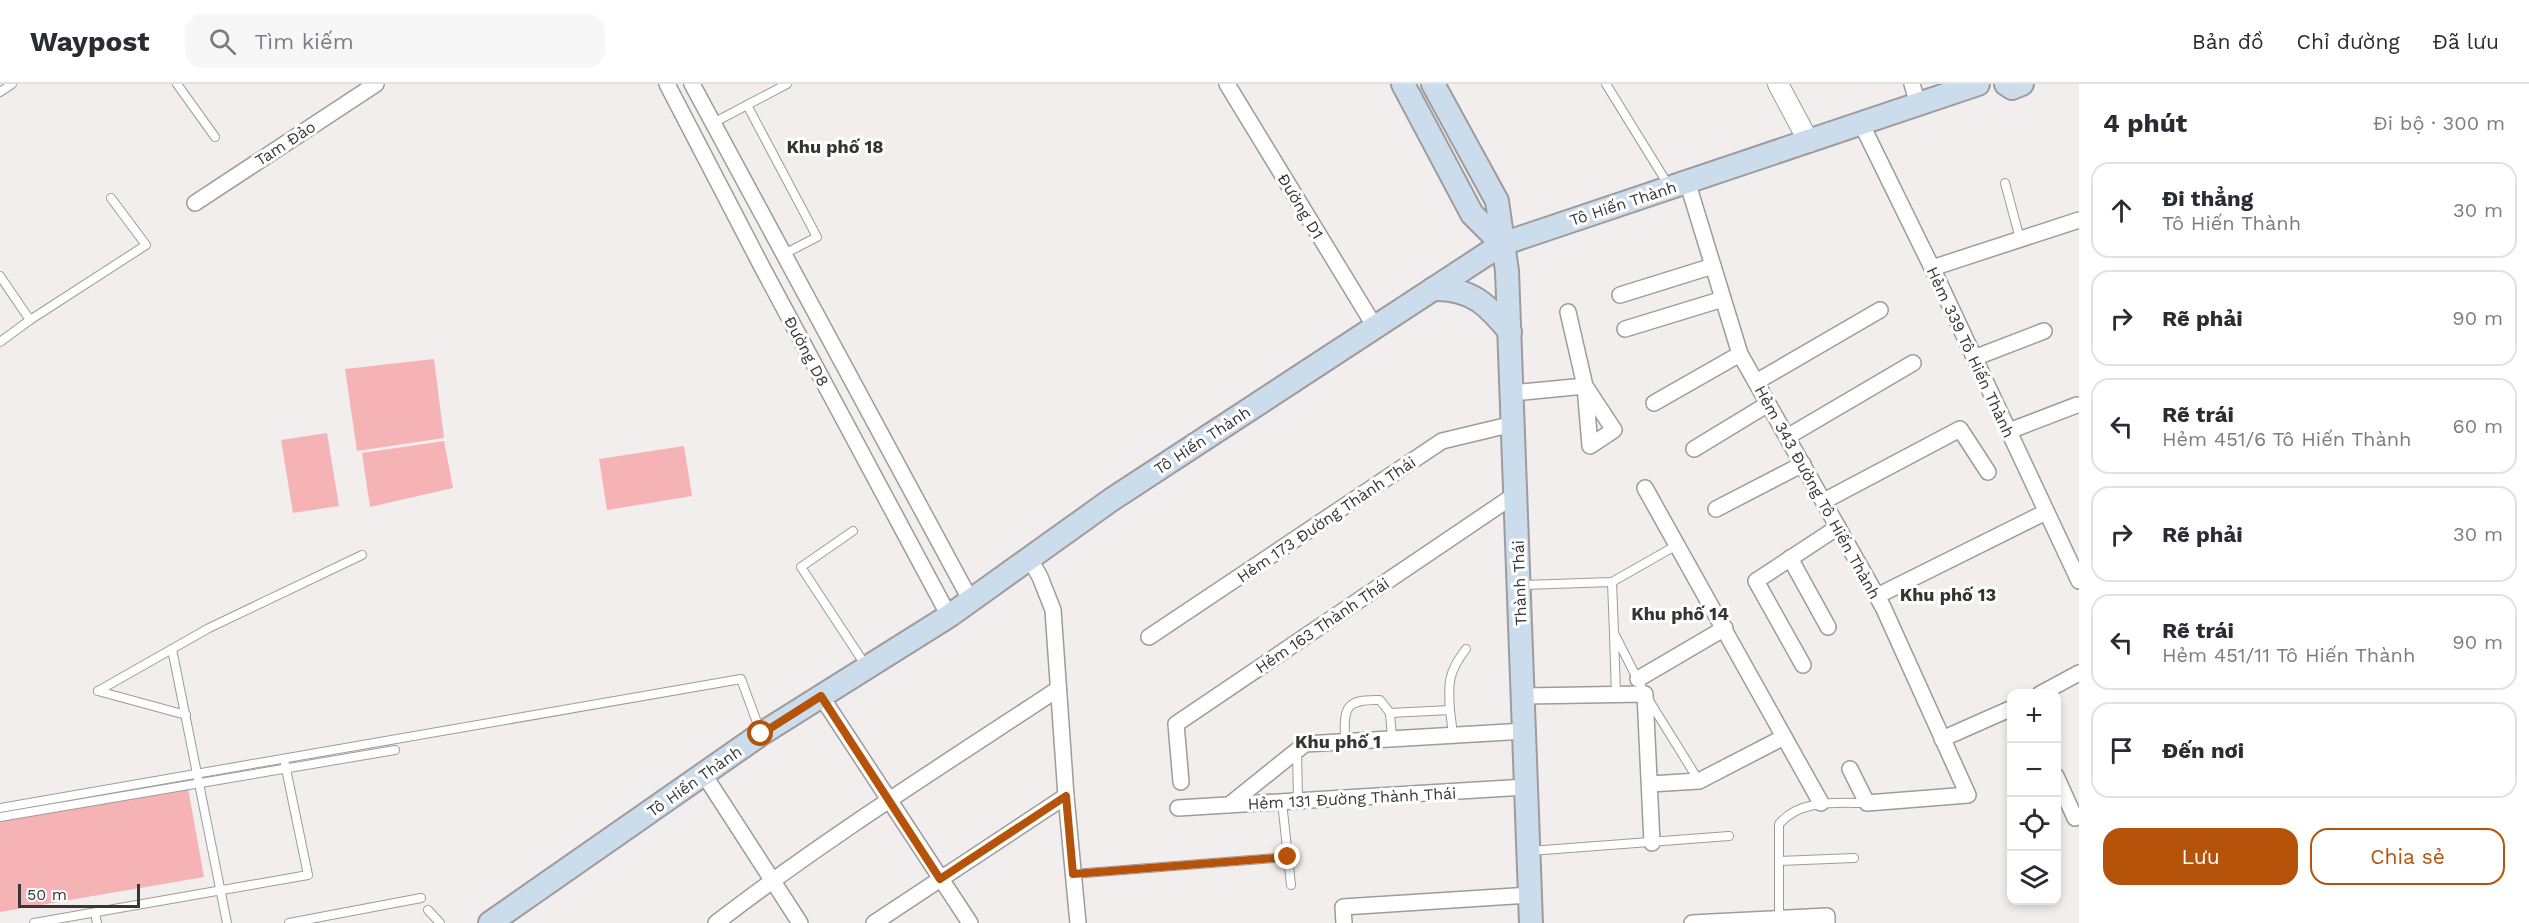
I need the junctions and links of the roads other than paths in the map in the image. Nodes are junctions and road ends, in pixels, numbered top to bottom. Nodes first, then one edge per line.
1 (12, 84) edge
2 (177, 84) edge
3 (376, 84) edge
4 (667, 84) edge
5 (692, 84) edge
6 (787, 84) edge
7 (1227, 84) edge
8 (1403, 84) edge
9 (1433, 84) edge
10 (1606, 84) edge
11 (1778, 84) edge
12 (1978, 84) edge
13 (2006, 84) edge
14 (2022, 84) edge
15 (0, 92) edge
16 (1915, 94) edge
17 (747, 105) junction
18 (713, 123) junction
19 (1861, 123) junction
20 (215, 137) dead end
21 (1809, 142) junction
22 (2005, 183) dead end
23 (1679, 184) junction
24 (111, 198) dead end
25 (195, 202) dead end
26 (2079, 219) edge
27 (2020, 239) junction
28 (1502, 244) junction
29 (784, 254) junction
30 (1713, 266) junction
31 (762, 267) junction
32 (1932, 268) junction
33 (0, 276) edge
34 (1433, 289) junction
35 (1620, 295) dead end
36 (1723, 298) junction
37 (1880, 310) dead end
38 (1568, 312) dead end
39 (30, 320) junction
40 (1375, 327) junction
41 (1625, 329) dead end
42 (2044, 331) dead end
43 (1510, 332) junction
44 (0, 342) edge
45 (1740, 354) junction
46 (1974, 358) junction
47 (1912, 363) dead end
48 (1756, 382) junction
49 (1512, 393) junction
50 (1654, 403) dead end
51 (1768, 404) junction
52 (2076, 405) dead end
53 (1513, 423) junction
54 (2009, 431) junction
55 (1787, 437) junction
56 (1694, 449) dead end
57 (1803, 464) junction
58 (1988, 472) dead end
59 (1645, 488) dead end
60 (1516, 494) junction
61 (1824, 501) junction
62 (1716, 509) dead end
63 (2046, 512) junction
64 (1838, 527) junction
65 (852, 531) dead end
66 (1677, 545) junction
67 (362, 555) dead end
68 (1790, 558) junction
69 (1030, 559) junction
70 (2079, 581) edge
71 (1612, 582) junction
72 (1519, 585) junction
73 (1877, 596) junction
74 (971, 601) junction
75 (949, 616) junction
76 (1828, 627) dead end
77 (1725, 628) junction
78 (1614, 633) junction
79 (1149, 637) dead end
80 (172, 649) junction
81 (1466, 649) dead end
82 (1803, 665) dead end
83 (867, 667) junction
84 (2079, 673) edge
85 (1638, 679) junction
86 (1058, 689) junction
87 (2048, 689) edge
88 (1645, 694) junction
89 (1616, 695) junction
90 (821, 696) junction
91 (1523, 696) junction
92 (2007, 710) edge
93 (1450, 712) junction
94 (1390, 713) junction
95 (186, 715) junction
96 (1525, 730) junction
97 (761, 734) junction
98 (1453, 735) junction
99 (1784, 737) junction
100 (1392, 738) junction
101 (1942, 739) junction
102 (1346, 741) junction
103 (1297, 748) junction
104 (395, 750) dead end
105 (284, 759) junction
106 (286, 769) junction
107 (1850, 769) dead end
108 (197, 772) junction
109 (703, 773) junction
110 (1699, 781) junction
111 (199, 782) junction
112 (1181, 782) dead end
113 (1650, 783) junction
114 (2061, 787) edge
115 (1527, 788) junction
116 (1066, 796) junction
117 (888, 801) junction
118 (1290, 802) junction
119 (1821, 803) junction
120 (1867, 803) junction
121 (1229, 805) junction
122 (0, 807) edge
123 (1178, 808) dead end
124 (0, 817) edge
125 (2075, 818) dead end
126 (1729, 836) dead end
127 (1652, 843) junction
128 (1529, 851) junction
129 (1288, 857) junction
130 (1854, 858) dead end
131 (1779, 861) junction
132 (1073, 874) junction
133 (940, 879) junction
134 (772, 880) junction
135 (1291, 885) dead end
136 (220, 891) junction
137 (1530, 895) junction
138 (421, 898) dead end
139 (428, 910) dead end
140 (95, 913) junction
141 (1827, 919) edge
142 (1771, 920) edge
143 (34, 923) edge
144 (97, 923) edge
145 (227, 923) edge
146 (289, 923) edge
147 (440, 923) edge
148 (490, 923) edge
149 (716, 923) edge
150 (800, 923) edge
151 (874, 923) edge
152 (970, 923) edge
153 (1078, 923) edge
154 (1344, 923) edge
155 (1531, 923) edge
156 (1692, 923) edge

1 - 15 lane
2 - 20 lane
3 - 25 street, Tam Đảo
4 - 31 street, Đường D8
5 - 18 street, Đường D8
6 - 17 lane
7 - 40 street, Đường D1
8 - 28 main road
9 - 28 main road, Thành Thái
10 - 23 lane
11 - 21 street
12 - 16 main road, Tô Hiến Thành
13 - 14 main road
16 - 19 main road, Tô Hiến Thành
17 - 18 lane
17 - 29 lane
18 - 29 street, Đường D8
19 - 21 main road, Tô Hiến Thành
19 - 32 street, Hẻm 339 Tô Hiến Thành
21 - 23 main road, Tô Hiến Thành
22 - 27 lane
23 - 28 main road, Tô Hiến Thành
23 - 30 street, Hẻm 343 Đường Tô Hiến Thành
24 - 39 lane
26 - 27 street
27 - 32 street
28 - 34 main road, Tô Hiến Thành
28 - 43 main road, Thành Thái
29 - 31 street
29 - 74 street, Đường D8
30 - 35 street
30 - 36 street, Hẻm 343 Đường Tô Hiến Thành
31 - 75 street, Đường D8
32 - 46 street, Hẻm 339 Tô Hiến Thành
33 - 39 lane
34 - 40 main road, Tô Hiến Thành
34 - 43 main road
36 - 41 street
36 - 45 street, Hẻm 343 Đường Tô Hiến Thành
37 - 48 street
38 - 49 street
39 - 44 lane
40 - 69 main road, Tô Hiến Thành
42 - 46 street
43 - 49 main road, Thành Thái
45 - 48 street, Hẻm 343 Đường Tô Hiến Thành
45 - 50 street
46 - 54 street, Hẻm 339 Tô Hiến Thành
47 - 55 street
48 - 51 street, Hẻm 343 Đường Tô Hiến Thành
49 - 53 main road, Thành Thái
51 - 55 street, Hẻm 343 Đường Tô Hiến Thành
51 - 56 street
52 - 54 street
53 - 60 main road, Thành Thái
53 - 79 street, Hẻm 173 Đường Thành Thái
54 - 63 street, Hẻm 339 Tô Hiến Thành
55 - 57 street, Hẻm 343 Đường Tô Hiến Thành
57 - 61 street, Hẻm 343 Đường Tô Hiến Thành
57 - 62 street
58 - 61 street
59 - 66 street
60 - 72 main road, Thành Thái
60 - 112 street, Hẻm 163 Thành Thái
61 - 64 street, Hẻm 343 Đường Tô Hiến Thành
63 - 70 street, Hẻm 339 Tô Hiến Thành
63 - 73 street
64 - 68 street
64 - 73 street, Hẻm 343 Đường Tô Hiến Thành
65 - 83 lane
66 - 71 lane
66 - 77 street
67 - 80 lane
68 - 76 street
68 - 82 street
69 - 74 main road, Tô Hiến Thành
69 - 86 street
71 - 72 lane
71 - 78 lane
72 - 91 main road, Thành Thái
73 - 101 street, Hẻm 343 Đường Tô Hiến Thành
74 - 75 main road, Tô Hiến Thành
75 - 83 main road, Tô Hiến Thành
77 - 85 street
77 - 99 street
78 - 85 lane
78 - 89 lane
80 - 95 lane
80 - 95 lane
81 - 93 lane
83 - 90 main road, Tô Hiến Thành
84 - 87 street
85 - 88 lane
86 - 116 street
86 - 117 street
88 - 89 street
88 - 110 lane
88 - 113 street
89 - 91 street
90 - 97 main road, Tô Hiến Thành
90 - 117 street
91 - 96 main road, Thành Thái
92 - 101 street
93 - 94 lane
93 - 98 lane
94 - 100 lane
94 - 102 lane
95 - 108 lane
96 - 98 street
96 - 115 main road, Thành Thái
97 - 105 lane
97 - 109 main road, Tô Hiến Thành
98 - 100 street
99 - 110 street
99 - 119 street
100 - 102 street
101 - 120 street, Hẻm 343 Đường Tô Hiến Thành
102 - 103 street
103 - 118 lane
103 - 121 street
104 - 106 lane
105 - 106 lane
105 - 108 lane
106 - 111 lane
106 - 136 lane
107 - 120 street
108 - 111 lane
108 - 122 lane
109 - 134 street
109 - 148 main road, Tô Hiến Thành
110 - 113 street
111 - 124 lane
111 - 136 lane
113 - 127 street
114 - 125 street
115 - 118 street, Hẻm 131 Đường Thành Thái
115 - 128 main road, Thành Thái
116 - 132 street
116 - 133 street
117 - 133 street
117 - 134 street
118 - 121 street, Hẻm 131 Đường Thành Thái
118 - 129 lane
119 - 120 lane
119 - 131 lane
121 - 123 street, Hẻm 131 Đường Thành Thái
126 - 127 lane
127 - 128 lane
128 - 137 main road, Thành Thái
129 - 132 lane
129 - 135 lane
130 - 131 lane
131 - 142 lane
132 - 153 street
133 - 151 street
133 - 152 street
134 - 149 street
134 - 150 street
136 - 140 lane
136 - 145 lane
137 - 154 street
137 - 155 main road, Thành Thái
138 - 146 lane
139 - 147 lane
140 - 143 lane
140 - 144 lane
141 - 142 street
142 - 156 street

